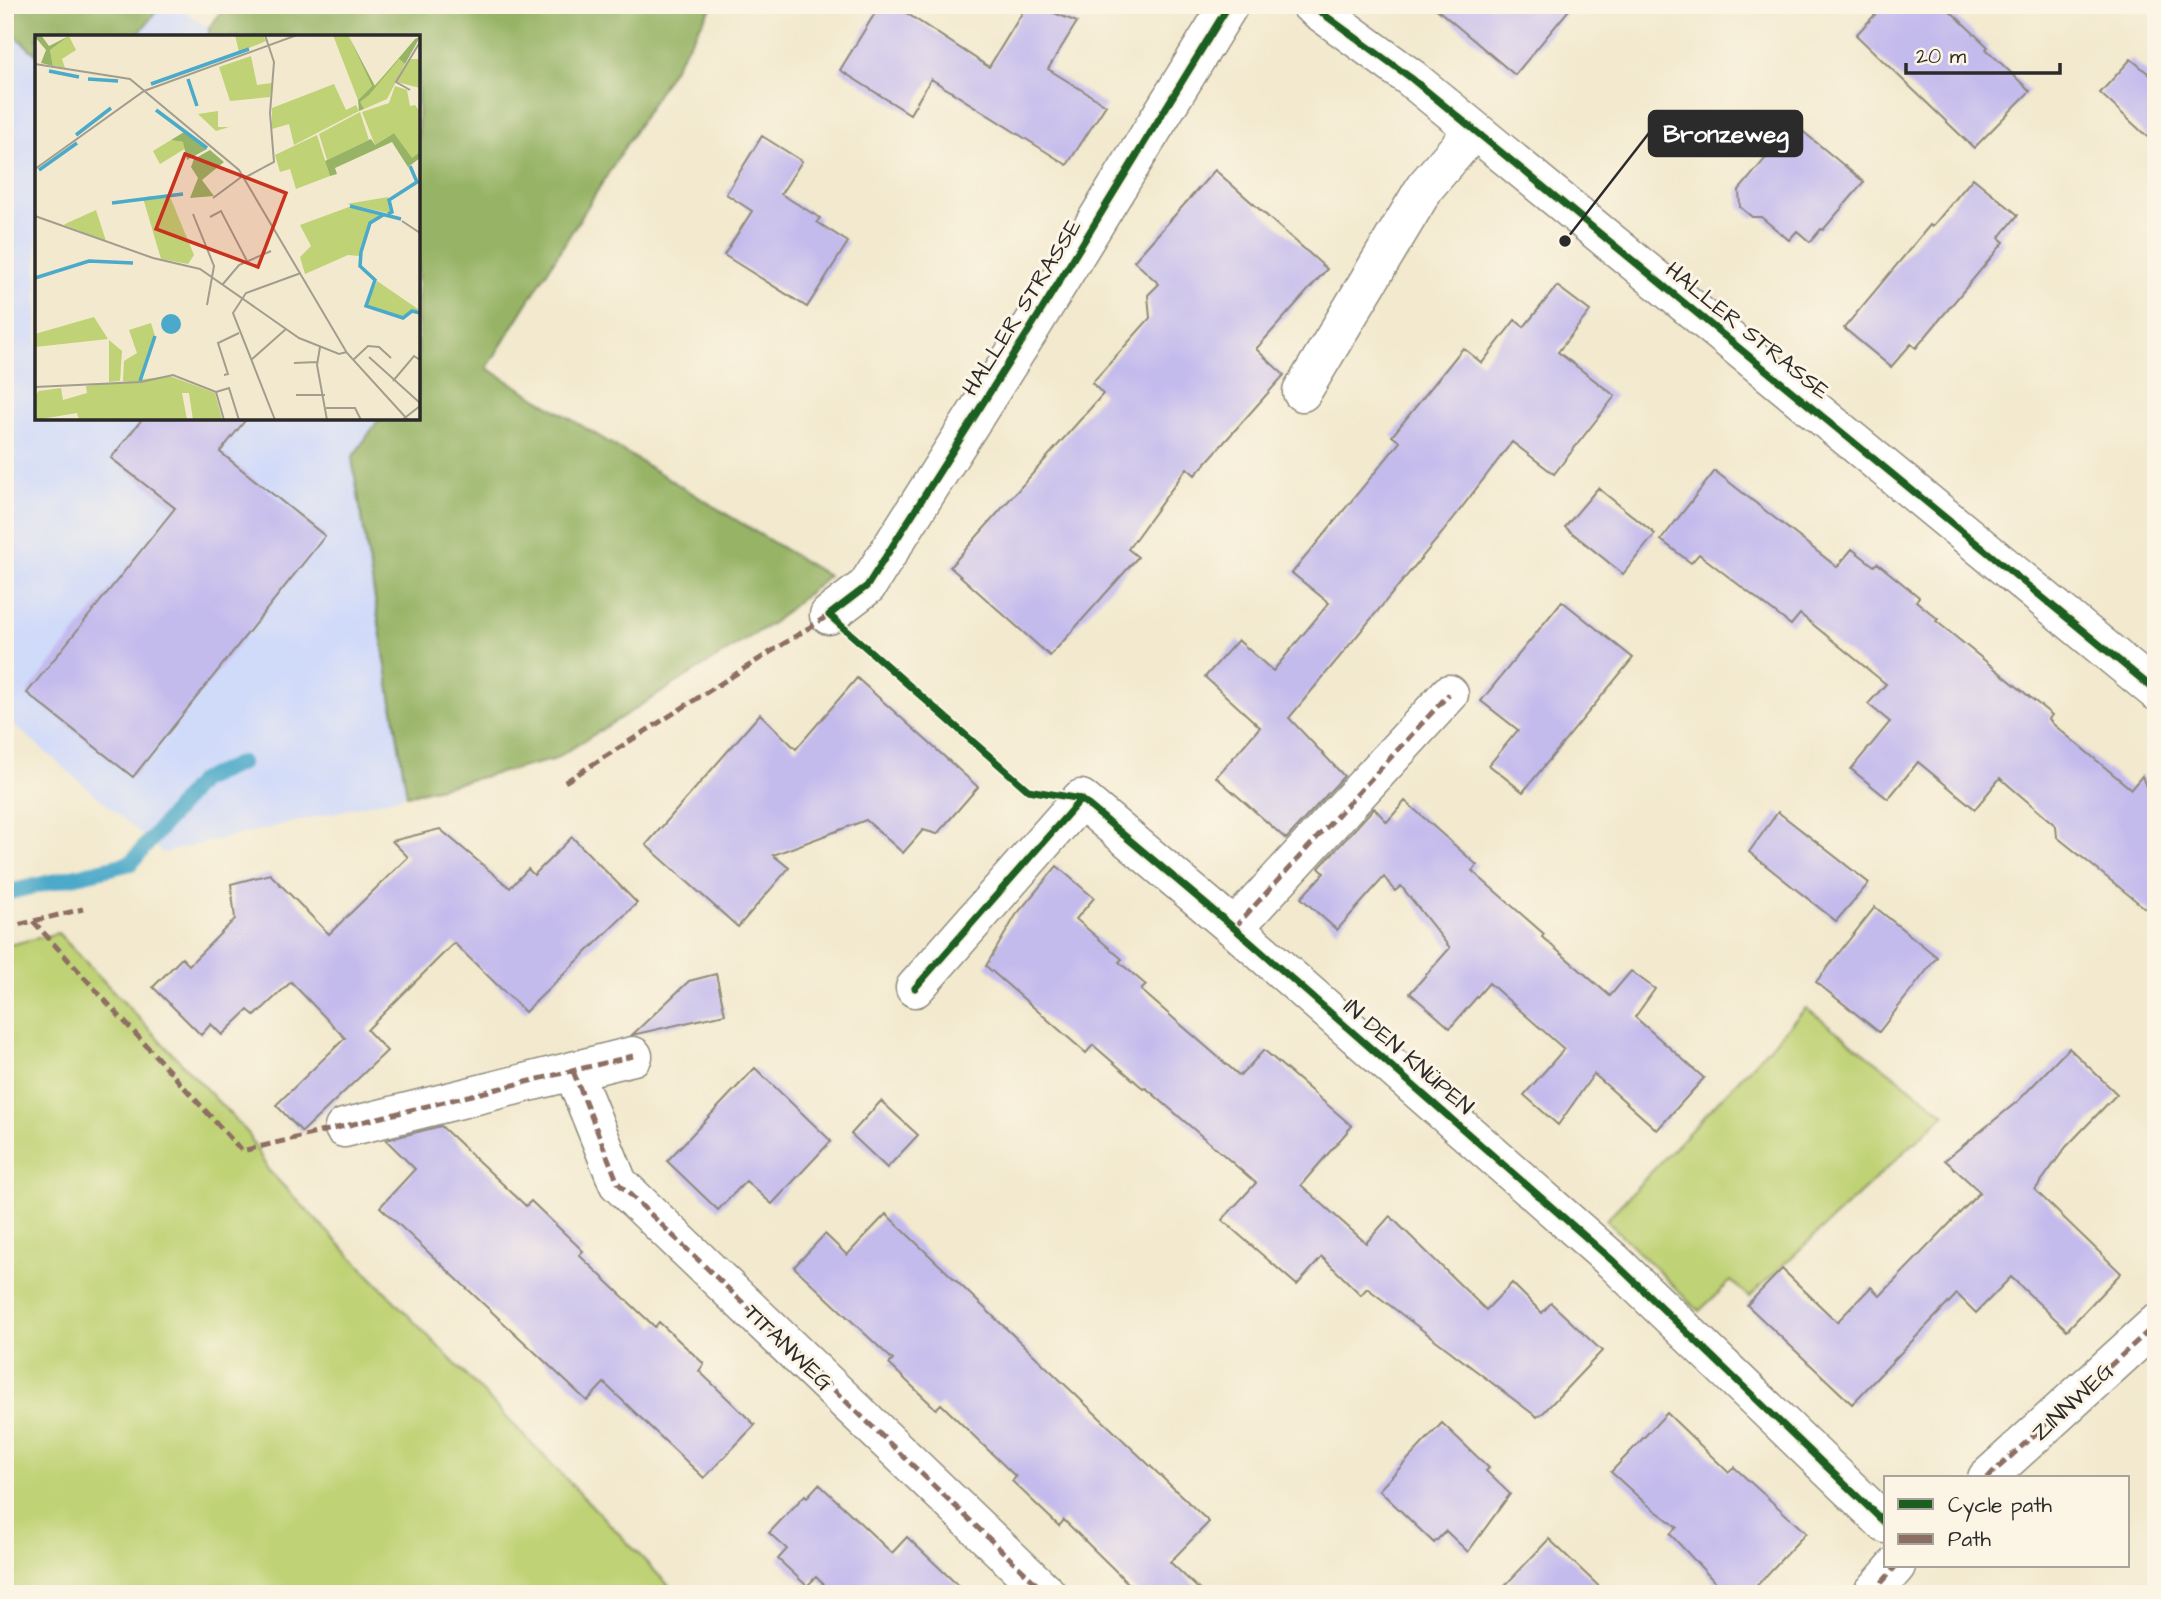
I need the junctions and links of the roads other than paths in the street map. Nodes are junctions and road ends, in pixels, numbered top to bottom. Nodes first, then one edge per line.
1 (1229, 5) edge
2 (1311, 5) edge
3 (1474, 130) junction
4 (1302, 392) dead end
5 (829, 615) dead end
6 (2156, 691) edge
7 (1449, 694) dead end
8 (1234, 928) junction
9 (915, 988) dead end
10 (633, 1056) dead end
11 (573, 1071) junction
12 (344, 1128) dead end
13 (2156, 1324) edge
14 (1989, 1476) edge
15 (1884, 1522) edge
16 (1894, 1568) edge
17 (1046, 1594) edge
18 (1872, 1594) edge

1 - 5 street, HALLER STRASSE
2 - 3 street, HALLER STRASSE
3 - 4 street
3 - 6 street, HALLER STRASSE
7 - 8 street
8 - 9 street, IN DEN KNÜPEN
8 - 15 street, IN DEN KNÜPEN
10 - 11 street
11 - 12 street
11 - 17 street, TITANWEG
13 - 14 street, ZINNWEG
16 - 18 street

